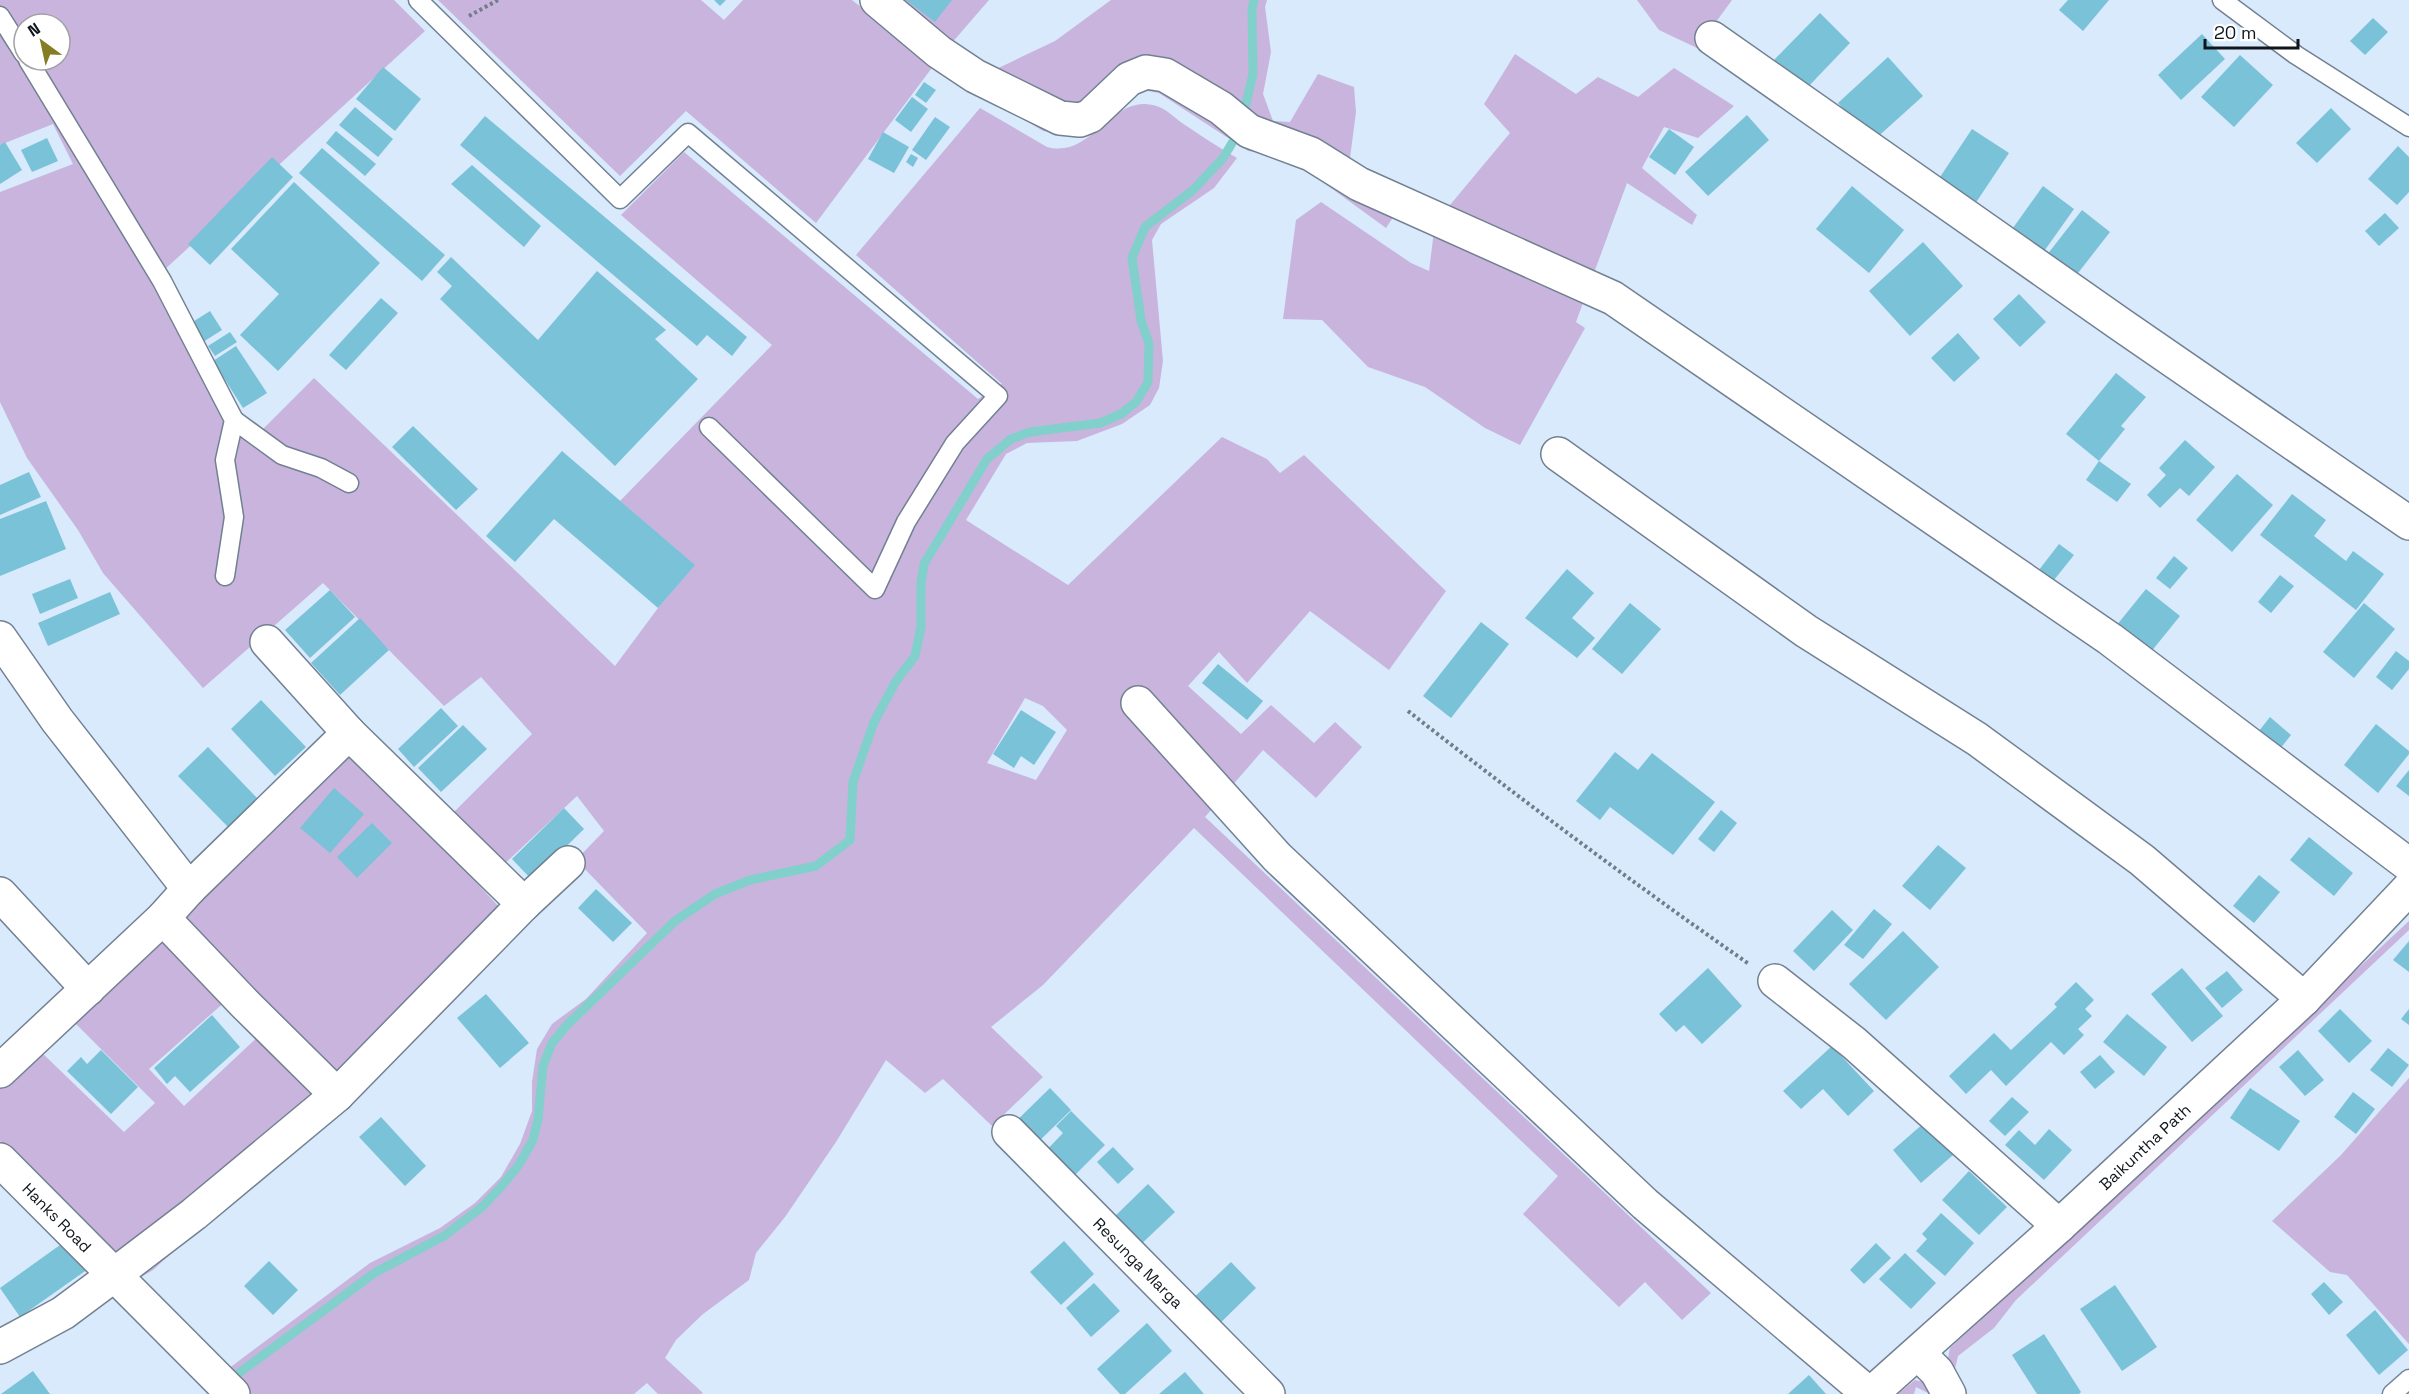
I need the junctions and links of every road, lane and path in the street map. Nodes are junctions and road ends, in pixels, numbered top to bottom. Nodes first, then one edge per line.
1 (418, 0) edge
2 (498, 0) edge
3 (877, 0) edge
4 (2222, 0) edge
5 (0, 16) edge
6 (447, 28) junction
7 (12, 35) edge
8 (1712, 38) dead end
9 (35, 72) edge
10 (2409, 127) edge
11 (234, 420) junction
12 (709, 427) dead end
13 (1558, 454) dead end
14 (349, 483) dead end
15 (2409, 523) edge
16 (225, 576) dead end
17 (0, 638) edge
18 (267, 642) dead end
19 (1138, 703) dead end
20 (1408, 711) dead end
21 (349, 734) junction
22 (568, 863) dead end
23 (2409, 865) edge
24 (2409, 888) edge
25 (189, 889) junction
26 (0, 894) edge
27 (524, 904) junction
28 (163, 918) junction
29 (1775, 981) joint
30 (88, 989) junction
31 (2304, 999) junction
32 (0, 1071) edge
33 (337, 1095) junction
34 (1009, 1132) dead end
35 (0, 1160) edge
36 (2059, 1226) junction
37 (114, 1275) junction
38 (0, 1347) edge
39 (1918, 1353) junction
40 (2409, 1379) edge
41 (223, 1384) edge
42 (1268, 1394) edge
43 (1870, 1394) edge
44 (1949, 1394) edge
45 (2392, 1394) edge

1 - 6 lane
2 - 6 path
3 - 23 street
4 - 10 lane
5 - 7 lane
6 - 12 lane
8 - 15 street
9 - 11 lane
11 - 14 lane
11 - 16 lane
13 - 31 street
17 - 25 street
18 - 21 street
19 - 43 street
20 - 29 path
21 - 25 street
21 - 27 street
22 - 27 street
24 - 31 street, Baikuntha Path
25 - 28 street
26 - 30 street
27 - 33 street
28 - 30 street
28 - 33 street
29 - 36 street
30 - 32 street
31 - 36 street, Baikuntha Path
33 - 37 street
34 - 42 street, Resunga Marga
35 - 37 street, Hanks Road
36 - 39 street, Baikuntha Path
37 - 38 street
37 - 41 street, Hanks Road
39 - 43 street, Baikuntha Path
39 - 44 street
40 - 45 lane

